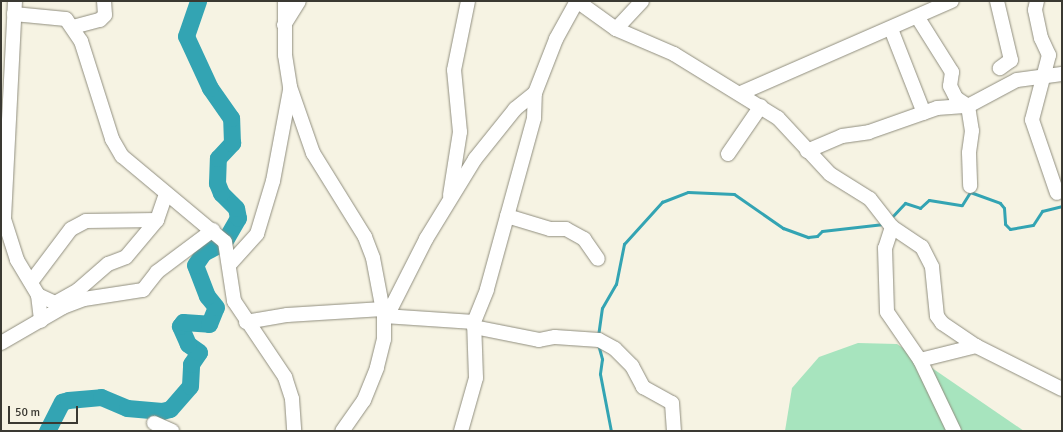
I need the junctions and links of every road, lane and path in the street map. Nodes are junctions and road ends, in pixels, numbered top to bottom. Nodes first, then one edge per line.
1 (104, 1) edge
2 (285, 1) edge
3 (299, 1) edge
4 (468, 1) edge
5 (577, 1) edge
6 (642, 1) edge
7 (952, 1) edge
8 (998, 1) edge
9 (1034, 4) edge
10 (15, 8) edge
11 (918, 18) junction
12 (73, 27) junction
13 (283, 27) junction
14 (616, 29) junction
15 (891, 29) junction
16 (12, 64) junction
17 (1000, 68) dead end
18 (1, 74) edge
19 (1062, 74) edge
20 (1045, 76) junction
21 (290, 87) junction
22 (536, 93) junction
23 (741, 93) junction
24 (761, 106) junction
25 (968, 106) junction
26 (924, 113) junction
27 (807, 151) junction
28 (728, 154) dead end
29 (970, 186) dead end
30 (1057, 193) dead end
31 (166, 194) junction
32 (448, 205) junction
33 (507, 216) junction
34 (157, 220) junction
35 (892, 227) junction
36 (213, 230) junction
37 (598, 259) dead end
38 (229, 265) junction
39 (31, 282) junction
40 (38, 295) junction
41 (384, 314) junction
42 (41, 321) junction
43 (246, 322) junction
44 (474, 325) junction
45 (1, 343) edge
46 (976, 346) junction
47 (920, 360) junction
48 (1062, 389) edge
49 (154, 423) dead end
50 (172, 431) edge
51 (294, 431) edge
52 (342, 431) edge
53 (461, 431) edge
54 (674, 431) edge
55 (954, 431) edge

1 - 12 street
2 - 13 street
3 - 13 street
4 - 32 street
5 - 14 street
5 - 22 street
6 - 14 street
7 - 11 street
8 - 17 street
9 - 20 street
10 - 12 street
10 - 16 street
11 - 15 street
11 - 25 street
12 - 31 street
13 - 21 street
14 - 23 street
15 - 23 street
15 - 26 street
16 - 18 street
16 - 39 street
19 - 20 street
20 - 25 street
20 - 30 street
21 - 38 street
21 - 41 street
22 - 32 street
22 - 33 street
23 - 24 street
24 - 27 street
24 - 28 street
25 - 26 street
25 - 29 street
26 - 27 street
27 - 35 street
31 - 34 street
31 - 36 street
32 - 41 street
33 - 37 street
33 - 44 street
34 - 39 street
34 - 40 street
35 - 46 street
35 - 47 street
36 - 38 street
36 - 42 street
38 - 43 street
39 - 40 street
40 - 42 street
41 - 43 street
41 - 44 street
41 - 52 street
42 - 45 street
43 - 51 street
44 - 53 street
44 - 54 street
46 - 47 street
46 - 48 street
47 - 55 street
49 - 50 street

